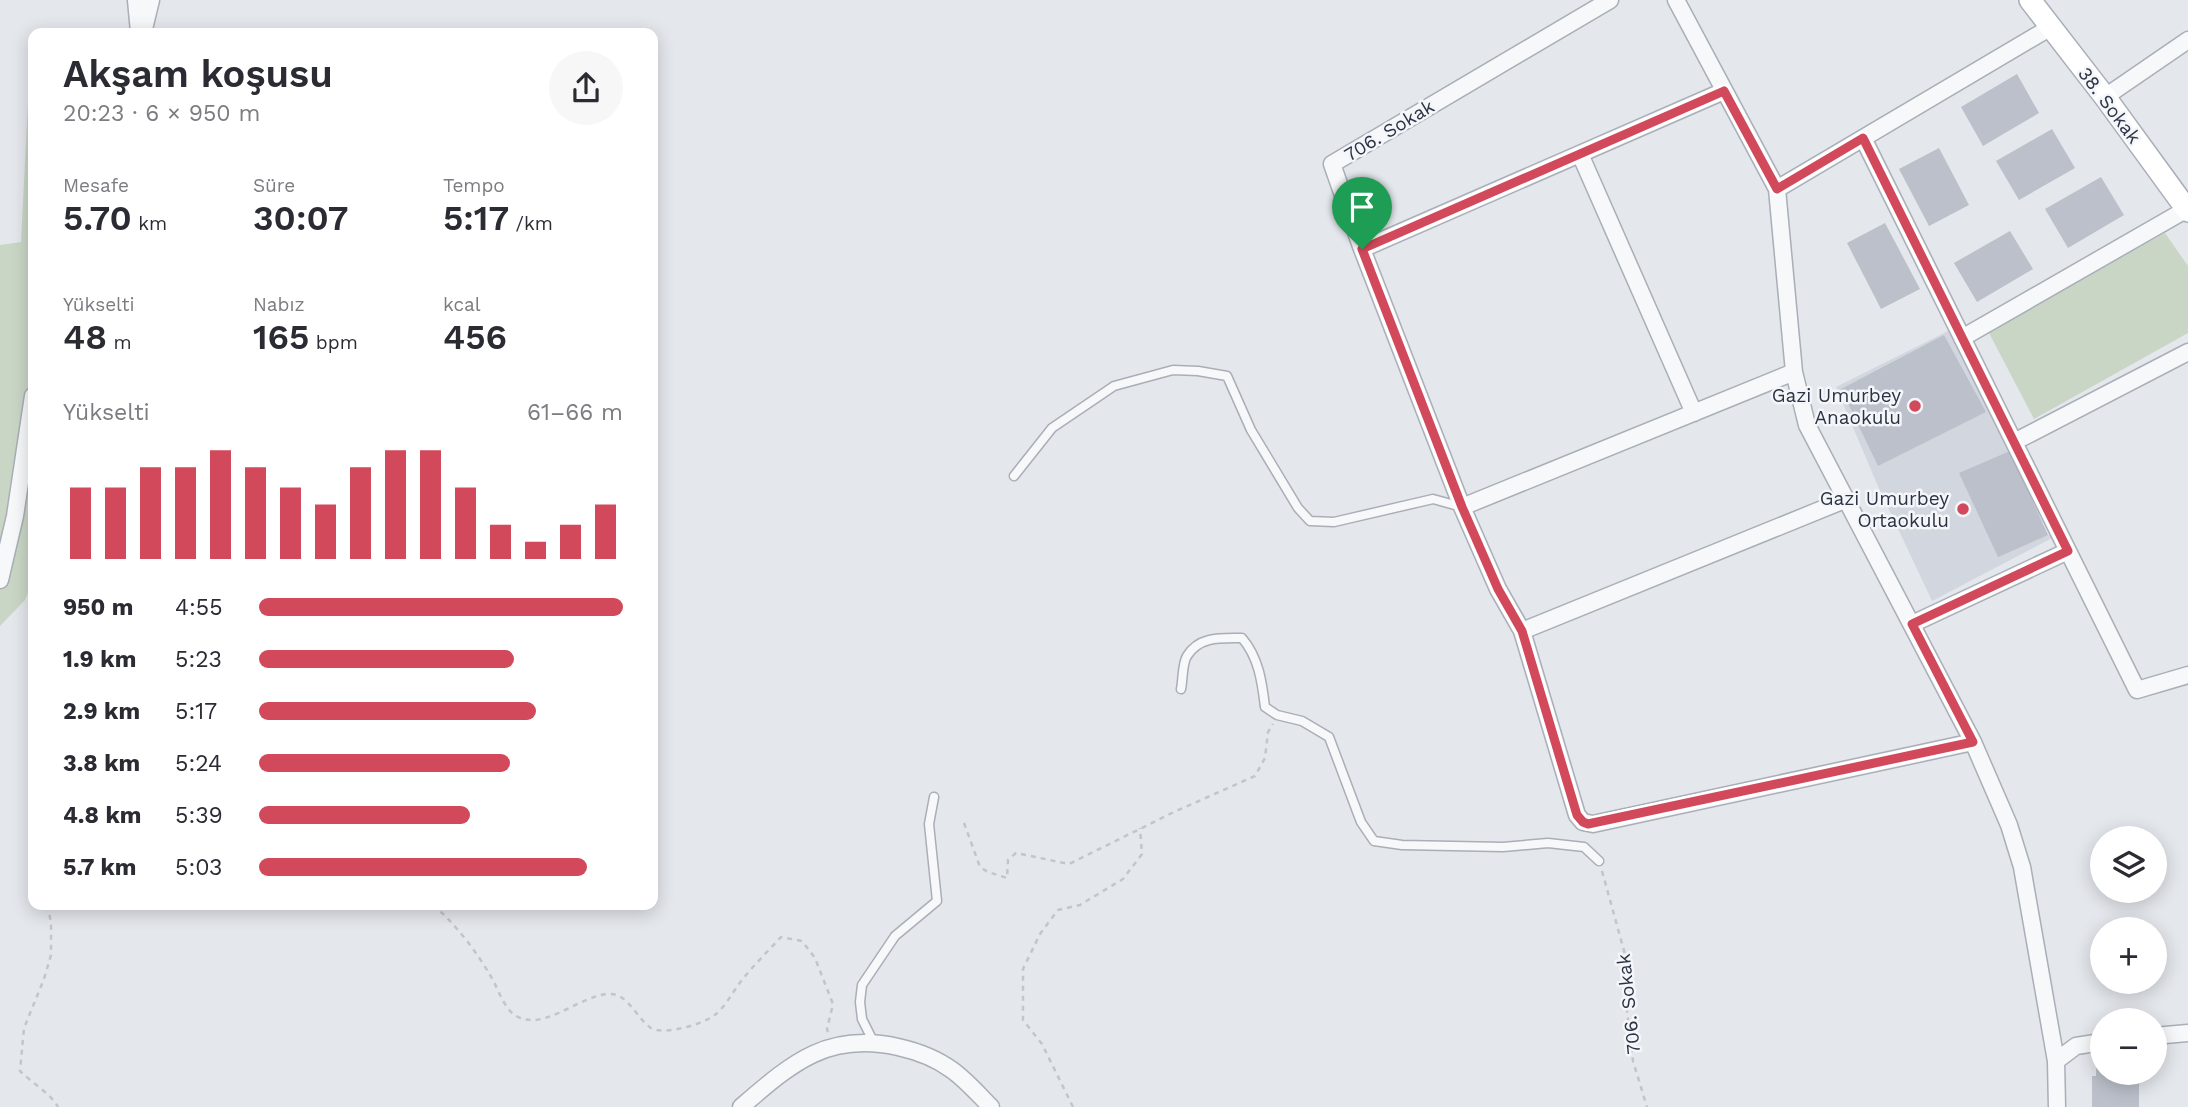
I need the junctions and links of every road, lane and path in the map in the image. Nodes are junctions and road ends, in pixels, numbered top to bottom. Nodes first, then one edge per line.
1 (136, 0) edge
2 (151, 0) edge
3 (1610, 0) edge
4 (1676, 0) edge
5 (2030, 0) edge
6 (2051, 27) junction
7 (140, 28) edge
8 (143, 28) edge
9 (2188, 40) edge
10 (1724, 91) junction
11 (2105, 97) junction
12 (1863, 138) junction
13 (1580, 154) junction
14 (1777, 189) junction
15 (2188, 210) edge
16 (1362, 249) junction
17 (1962, 338) junction
18 (2188, 352) edge
19 (1794, 373) junction
20 (1694, 413) junction
21 (28, 429) edge
22 (2014, 442) junction
23 (1014, 476) dead end
24 (1846, 499) junction
25 (1462, 507) junction
26 (2068, 551) junction
27 (0, 580) edge
28 (1912, 624) junction
29 (1522, 631) junction
30 (2188, 675) edge
31 (1181, 689) dead end
32 (1278, 715) junction
33 (1973, 742) junction
34 (934, 797) dead end
35 (964, 823) dead end
36 (1140, 828) junction
37 (1599, 861) joint
38 (49, 910) edge
39 (440, 910) edge
40 (2188, 1033) edge
41 (2167, 1035) edge
42 (873, 1041) junction
43 (2090, 1044) edge
44 (833, 1045) junction
45 (2056, 1061) junction
46 (58, 1107) edge
47 (741, 1107) edge
48 (991, 1107) edge
49 (1073, 1107) edge
50 (1647, 1107) edge
51 (2057, 1107) edge

1 - 7 street
2 - 8 street
3 - 16 street, 706. Sokak
4 - 10 street
5 - 6 street, 38. Sokak
6 - 11 street, 38. Sokak
6 - 12 street
9 - 11 street
10 - 13 street
10 - 14 street
11 - 15 street, 38. Sokak
12 - 14 street
12 - 17 street
13 - 16 street
13 - 20 street
14 - 19 street
15 - 17 street
16 - 25 street, 706. Sokak
17 - 22 street
18 - 22 street
19 - 20 street
19 - 24 street
20 - 25 street
21 - 27 street
22 - 26 street
23 - 25 lane
24 - 28 street
24 - 29 street
25 - 29 street, 706. Sokak
26 - 28 street
26 - 30 street
28 - 33 street
29 - 33 street, 706. Sokak
31 - 32 lane
32 - 36 path
32 - 37 lane
33 - 45 street
34 - 42 lane
35 - 36 path
36 - 49 path
37 - 50 path, 706. Sokak
38 - 46 path
39 - 44 path
40 - 41 street
42 - 44 street
42 - 48 street
43 - 45 street
44 - 47 street
45 - 51 street

